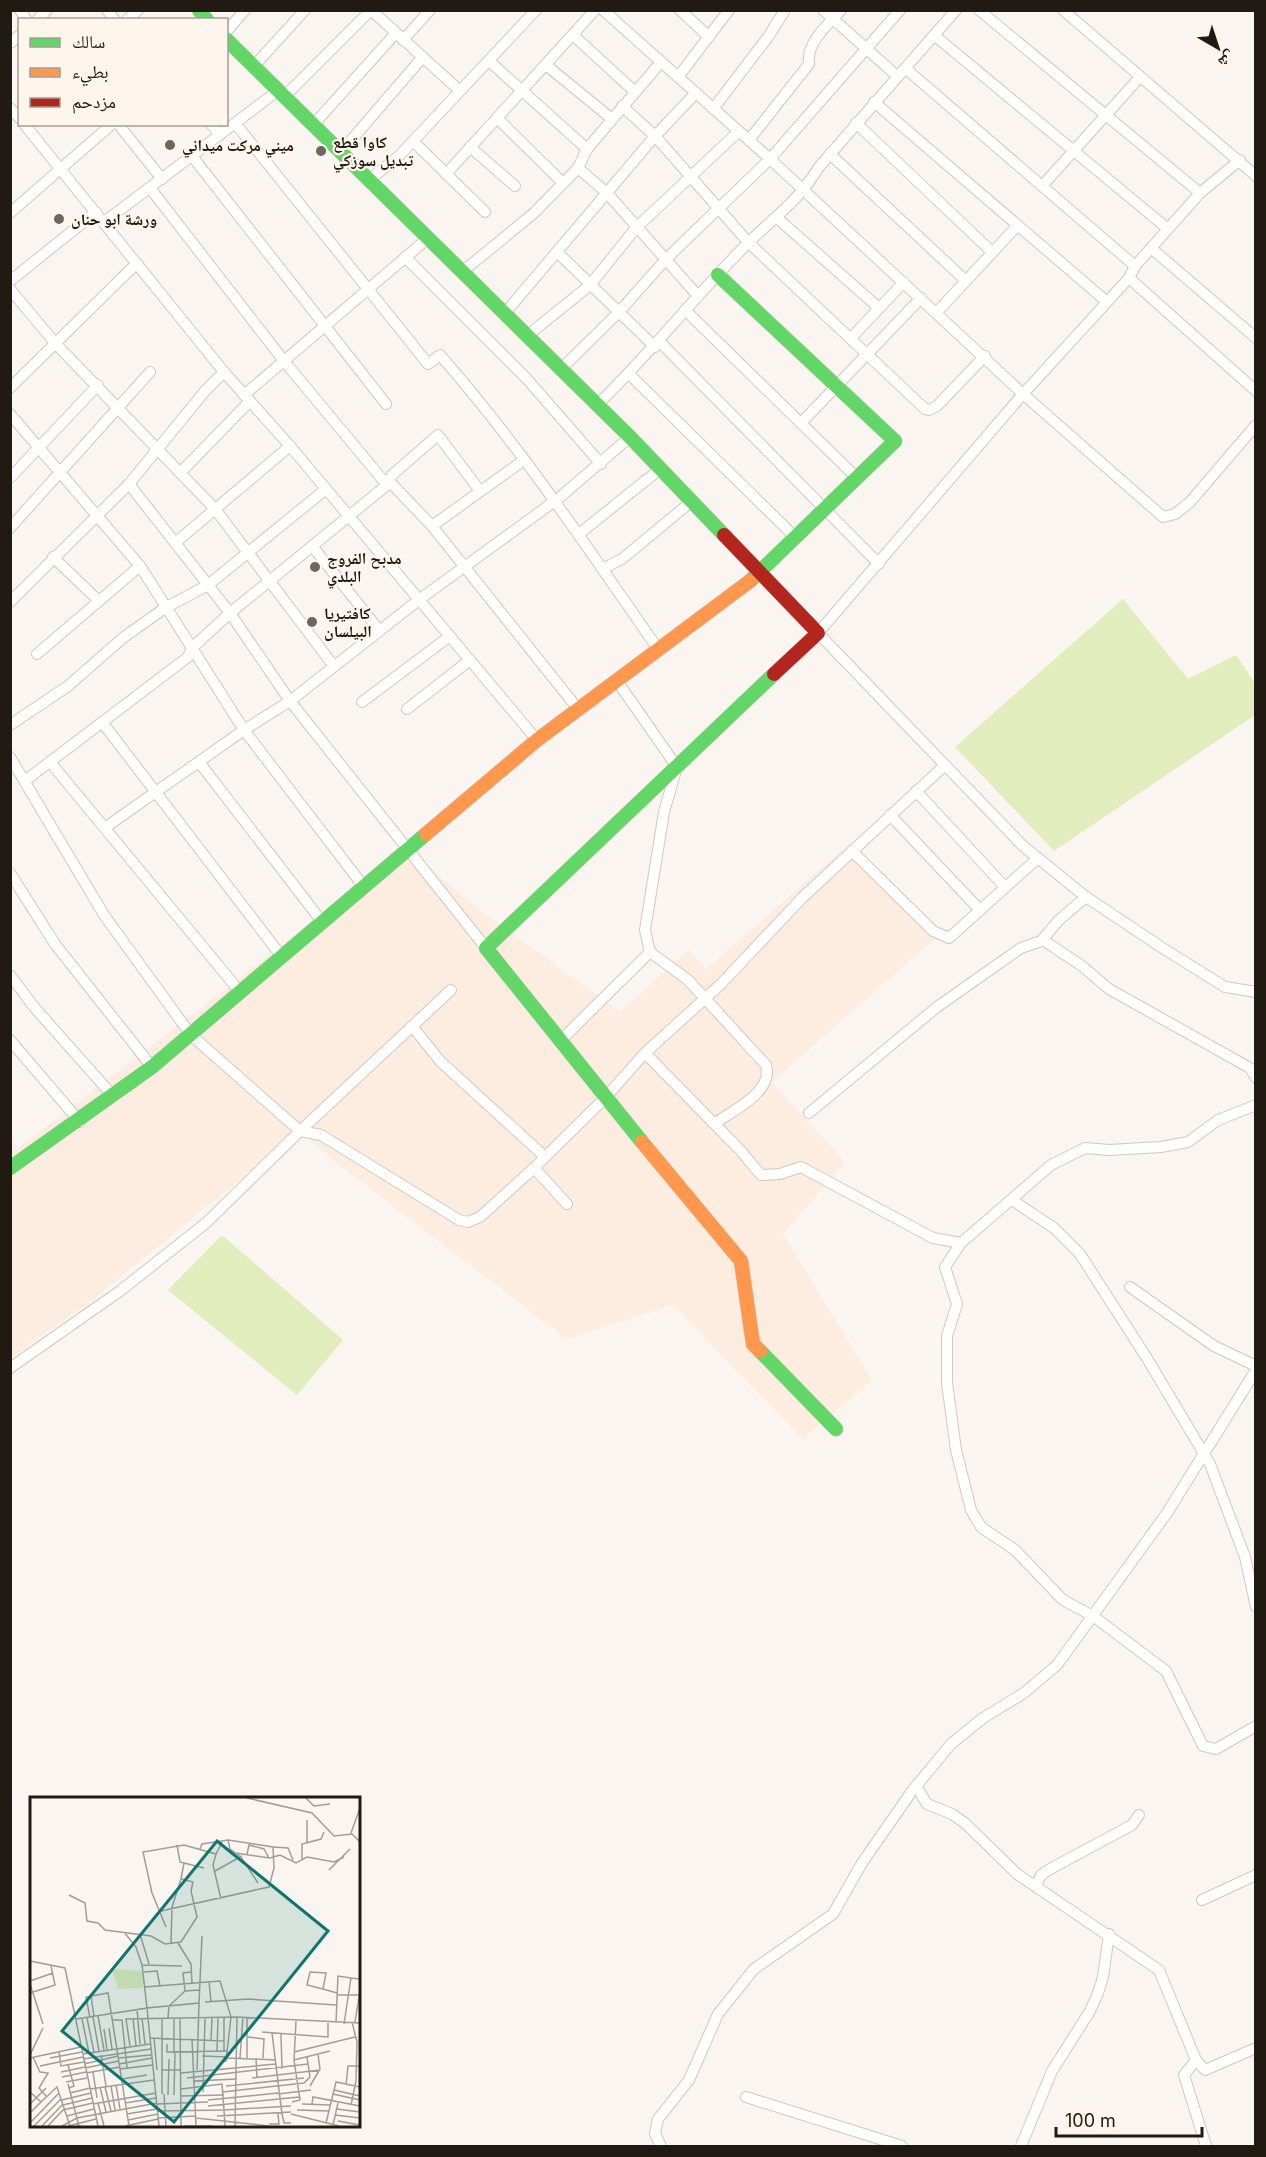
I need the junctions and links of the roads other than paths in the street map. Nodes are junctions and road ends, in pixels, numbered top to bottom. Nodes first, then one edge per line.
1 (245, 10) edge
2 (304, 10) edge
3 (371, 10) edge
4 (430, 10) edge
5 (536, 10) edge
6 (595, 10) edge
7 (603, 10) edge
8 (680, 10) edge
9 (729, 10) edge
10 (784, 10) edge
11 (823, 10) edge
12 (842, 10) edge
13 (900, 10) edge
14 (956, 10) edge
15 (979, 10) edge
16 (1063, 10) edge
17 (834, 20) junction
18 (228, 30) edge
19 (573, 34) junction
20 (934, 35) junction
21 (399, 37) junction
22 (709, 37) junction
23 (228, 41) edge
24 (867, 48) junction
25 (422, 58) junction
26 (489, 61) junction
27 (661, 62) junction
28 (546, 65) junction
29 (254, 66) junction
30 (901, 72) junction
31 (678, 77) junction
32 (1140, 77) junction
33 (459, 90) junction
34 (522, 90) junction
35 (634, 91) junction
36 (282, 93) junction
37 (696, 93) junction
38 (874, 102) junction
39 (622, 106) junction
40 (713, 109) junction
41 (1105, 117) junction
42 (497, 118) junction
43 (612, 119) junction
44 (235, 123) junction
45 (856, 123) junction
46 (314, 124) junction
47 (26, 126) edge
48 (110, 126) edge
49 (120, 126) edge
50 (213, 126) edge
51 (738, 132) junction
52 (220, 135) junction
53 (655, 136) junction
54 (749, 140) junction
55 (413, 141) junction
56 (470, 147) junction
57 (587, 149) junction
58 (1075, 151) junction
59 (341, 152) junction
60 (830, 154) junction
61 (192, 156) junction
62 (770, 159) junction
63 (1240, 160) junction
64 (578, 168) junction
65 (62, 170) junction
66 (446, 174) junction
67 (690, 175) junction
68 (1256, 176) edge
69 (162, 178) junction
70 (369, 180) junction
71 (563, 183) junction
72 (1043, 185) junction
73 (515, 186) dead end
74 (150, 188) junction
75 (804, 191) junction
76 (607, 193) junction
77 (1200, 193) junction
78 (718, 208) junction
79 (96, 212) junction
80 (485, 212) dead end
81 (10, 213) edge
82 (776, 218) junction
83 (104, 222) junction
84 (1018, 225) junction
85 (636, 228) junction
86 (1168, 229) junction
87 (427, 239) junction
88 (748, 242) junction
89 (1151, 248) junction
90 (992, 252) junction
91 (558, 253) junction
92 (405, 257) junction
93 (667, 258) junction
94 (137, 263) junction
95 (1135, 266) junction
96 (462, 272) junction
97 (718, 275) junction
98 (1129, 278) junction
99 (10, 280) edge
100 (965, 280) junction
101 (904, 282) junction
102 (590, 285) junction
103 (10, 289) edge
104 (367, 289) junction
105 (698, 296) junction
106 (921, 298) junction
107 (1106, 301) junction
108 (879, 308) junction
109 (685, 310) junction
110 (619, 312) junction
111 (937, 312) junction
112 (505, 313) junction
113 (325, 325) junction
114 (527, 336) junction
115 (851, 338) junction
116 (1256, 338) edge
117 (55, 343) junction
118 (657, 344) junction
119 (867, 354) junction
120 (985, 356) junction
121 (284, 361) junction
122 (560, 370) junction
123 (150, 372) dead end
124 (224, 372) junction
125 (629, 374) junction
126 (98, 385) junction
127 (837, 385) junction
128 (10, 388) edge
129 (1256, 391) edge
130 (1023, 394) junction
131 (247, 398) junction
132 (386, 404) dead end
133 (597, 405) junction
134 (119, 407) junction
135 (10, 414) edge
136 (801, 423) junction
137 (1256, 425) edge
138 (630, 437) junction
139 (38, 446) junction
140 (291, 446) junction
141 (158, 448) junction
142 (524, 460) junction
143 (602, 464) junction
144 (660, 469) junction
145 (60, 471) junction
146 (181, 472) junction
147 (10, 478) edge
148 (857, 478) junction
149 (129, 484) junction
150 (388, 484) junction
151 (326, 489) junction
152 (480, 491) junction
153 (554, 501) junction
154 (692, 501) junction
155 (827, 508) junction
156 (215, 509) junction
157 (96, 515) junction
158 (350, 516) junction
159 (432, 526) junction
160 (10, 528) edge
161 (579, 534) junction
162 (796, 538) junction
163 (175, 543) junction
164 (312, 546) junction
165 (248, 552) junction
166 (53, 557) junction
167 (879, 564) junction
168 (140, 566) junction
169 (464, 566) junction
170 (602, 569) junction
171 (760, 574) junction
172 (270, 580) junction
173 (208, 585) junction
174 (420, 599) junction
175 (99, 601) junction
176 (10, 602) edge
177 (165, 608) junction
178 (230, 613) junction
179 (379, 630) junction
180 (818, 633) junction
181 (450, 636) junction
182 (192, 648) junction
183 (658, 649) junction
184 (36, 654) dead end
185 (470, 660) junction
186 (333, 665) junction
187 (617, 681) junction
188 (290, 701) junction
189 (362, 702) dead end
190 (407, 709) dead end
191 (578, 709) junction
192 (102, 722) junction
193 (10, 725) edge
194 (244, 730) junction
195 (537, 740) junction
196 (10, 757) edge
197 (50, 762) junction
198 (199, 762) junction
199 (945, 765) junction
200 (676, 767) junction
201 (26, 780) junction
202 (916, 791) junction
203 (156, 792) junction
204 (890, 815) junction
205 (106, 827) junction
206 (408, 849) junction
207 (852, 851) junction
208 (1038, 858) junction
209 (10, 873) edge
210 (1004, 886) junction
211 (364, 887) junction
212 (1086, 897) junction
213 (978, 909) junction
214 (323, 922) junction
215 (1043, 940) junction
216 (486, 948) junction
217 (650, 952) junction
218 (282, 957) junction
219 (10, 975) edge
220 (451, 990) dead end
221 (1256, 992) edge
222 (241, 993) junction
223 (705, 999) junction
224 (412, 1026) junction
225 (191, 1035) junction
226 (10, 1040) edge
227 (560, 1041) junction
228 (645, 1053) junction
229 (152, 1067) junction
230 (1256, 1078) edge
231 (113, 1096) junction
232 (605, 1098) junction
233 (1256, 1105) edge
234 (808, 1113) dead end
235 (80, 1122) junction
236 (714, 1124) junction
237 (300, 1131) junction
238 (544, 1156) junction
239 (10, 1168) edge
240 (534, 1168) junction
241 (1012, 1200) junction
242 (567, 1204) dead end
243 (961, 1243) junction
244 (1130, 1287) dead end
245 (10, 1368) edge
246 (1256, 1368) edge
247 (836, 1429) dead end
248 (1204, 1454) junction
249 (1256, 1607) edge
250 (1093, 1616) junction
251 (1256, 1726) edge
252 (916, 1786) junction
253 (1139, 1815) dead end
254 (1256, 1875) edge
255 (1036, 1887) junction
256 (1202, 1900) dead end
257 (1109, 1934) junction
258 (1256, 2048) edge
259 (1196, 2060) junction
260 (746, 2097) dead end
261 (661, 2146) edge
262 (902, 2146) edge
263 (1021, 2146) edge
264 (1206, 2146) edge

1 - 18 street
2 - 29 street
3 - 21 street
3 - 36 street
4 - 21 street
5 - 26 street
6 - 19 street
7 - 27 street
8 - 22 street
9 - 22 street
10 - 40 street
11 - 17 street
12 - 17 street
13 - 24 street
14 - 20 street
15 - 41 street
16 - 32 street
17 - 24 street
17 - 54 street
19 - 28 street
19 - 35 street
20 - 30 street
20 - 58 street
21 - 25 street
21 - 46 street
22 - 31 street
23 - 29 street
24 - 30 street
24 - 62 street
25 - 33 street
25 - 59 street
26 - 33 street
26 - 34 street
27 - 31 street
27 - 35 street
28 - 34 street
28 - 43 street
29 - 36 street
30 - 38 street
30 - 72 street
31 - 37 street
32 - 41 street
32 - 63 street
33 - 55 street
34 - 42 street
34 - 57 street
35 - 39 street
36 - 44 street
36 - 46 street
37 - 40 street
37 - 53 street
38 - 45 street
38 - 84 street
39 - 43 street
39 - 53 street
40 - 51 street
41 - 58 street
41 - 77 street
42 - 56 street
42 - 71 street
43 - 57 street
44 - 52 street
44 - 104 street
45 - 60 street
45 - 90 street
46 - 59 street
47 - 65 street
48 - 65 street
49 - 69 street
50 - 52 street
51 - 54 street
51 - 67 street
52 - 61 street
53 - 67 street
53 - 76 street
54 - 62 street
55 - 66 street
55 - 70 street
56 - 66 street
56 - 73 street
57 - 64 street
58 - 72 street
58 - 86 street
59 - 70 street
60 - 75 street
60 - 100 street
61 - 69 street
61 - 113 street
62 - 75 street
62 - 78 street
63 - 68 street
63 - 77 street
64 - 71 street
64 - 76 street
65 - 79 street
65 - 81 street
66 - 80 street
67 - 78 street
67 - 85 street
69 - 74 street
70 - 87 street
71 - 96 street
72 - 95 street
74 - 83 street
74 - 121 street
75 - 82 street
75 - 101 street
76 - 85 street
76 - 91 street
77 - 86 street
78 - 88 street
78 - 93 street
79 - 83 street
79 - 99 street
82 - 88 street
82 - 108 street
83 - 94 street
84 - 90 street
84 - 107 street
85 - 93 street
85 - 102 street
86 - 89 street
87 - 92 street
87 - 96 street
88 - 97 street
88 - 115 street
89 - 95 street
89 - 116 street
90 - 100 street
91 - 102 street
91 - 112 street
92 - 104 street
92 - 143 street
93 - 105 street
93 - 110 street
94 - 117 street
94 - 124 street
95 - 98 street
96 - 112 street
97 - 105 street
97 - 127 street
98 - 107 street
98 - 129 street
100 - 111 street
101 - 106 street
101 - 108 street
102 - 110 street
102 - 114 street
103 - 117 street
104 - 113 street
104 - 142 street
105 - 109 street
106 - 111 street
106 - 119 street
107 - 130 street
108 - 115 street
109 - 118 street
109 - 136 street
110 - 118 street
110 - 122 street
111 - 120 street
112 - 114 street
113 - 121 street
113 - 132 street
114 - 122 street
115 - 119 street
117 - 126 street
117 - 128 street
118 - 125 street
118 - 155 street
119 - 120 street
119 - 127 street
120 - 130 street
121 - 131 street
121 - 150 street
122 - 133 street
123 - 134 street
124 - 131 street
124 - 141 street
125 - 133 street
125 - 162 street
126 - 134 street
126 - 139 street
127 - 136 street
127 - 148 street
130 - 137 street
130 - 167 street
131 - 140 street
131 - 146 street
133 - 138 street
134 - 141 street
134 - 145 street
135 - 139 street
136 - 148 street
138 - 143 street
138 - 144 street
139 - 145 street
139 - 147 street
140 - 151 street
140 - 156 street
141 - 146 street
141 - 149 street
142 - 152 street
142 - 153 street
143 - 153 street
144 - 154 street
144 - 161 street
145 - 157 street
145 - 160 street
146 - 156 street
148 - 155 street
149 - 157 street
149 - 163 street
150 - 152 street
150 - 158 street
150 - 159 street
151 - 158 street
151 - 165 street
152 - 159 street
153 - 161 street
153 - 169 street
154 - 170 street
154 - 171 street
155 - 162 street
155 - 167 street
156 - 163 street
156 - 165 street
157 - 166 street
157 - 168 street
158 - 164 street
158 - 174 street
159 - 169 street
161 - 170 street
162 - 171 street
163 - 173 street
164 - 172 street
164 - 179 street
165 - 172 street
165 - 173 street
166 - 175 street
166 - 176 street
167 - 180 street
168 - 175 street
168 - 177 street
169 - 174 street
169 - 191 street
170 - 183 street
171 - 180 street
171 - 183 street
172 - 178 street
172 - 186 street
173 - 177 street
173 - 178 street
174 - 179 street
174 - 181 street
175 - 184 street
177 - 182 street
177 - 193 street
178 - 182 street
178 - 188 street
179 - 186 street
180 - 199 street
180 - 200 street
181 - 185 street
181 - 189 street
182 - 192 street
182 - 194 street
183 - 187 street
185 - 190 street
185 - 195 street
186 - 188 street
187 - 191 street
187 - 200 street
188 - 194 street
188 - 206 street
191 - 195 street
192 - 197 street
192 - 203 street
194 - 198 street
194 - 211 street
195 - 206 street
196 - 201 street
197 - 201 street
197 - 205 street
198 - 203 street
198 - 214 street
199 - 202 street
199 - 208 street
200 - 216 street
200 - 217 street
201 - 225 street
202 - 204 street
202 - 210 street
203 - 205 street
203 - 218 street
204 - 207 street
204 - 213 street
205 - 222 street
206 - 211 street
206 - 216 street
207 - 213 street
207 - 223 street
208 - 210 street
208 - 212 street
209 - 229 street
210 - 213 street
211 - 214 street
212 - 215 street
212 - 221 street
214 - 218 street
215 - 230 street
215 - 234 street
216 - 227 street
217 - 223 street
217 - 227 street
218 - 222 street
219 - 231 street
220 - 224 street
222 - 225 street
223 - 228 street
223 - 236 street
224 - 237 street
224 - 238 street
225 - 229 street
225 - 237 street
226 - 235 street
227 - 232 street
228 - 232 street
228 - 236 street
229 - 231 street
231 - 235 street
232 - 238 street
232 - 247 street
233 - 241 street
235 - 239 street
236 - 243 street
237 - 240 street
237 - 245 street
238 - 240 street
240 - 242 street
241 - 243 street
241 - 248 street
243 - 250 street
244 - 246 street
246 - 248 street
248 - 249 street
248 - 250 street
250 - 251 street
250 - 252 street
252 - 255 street
252 - 261 street
253 - 255 street
254 - 256 street
255 - 257 street
257 - 259 street
257 - 263 street
258 - 259 street
259 - 264 street
260 - 262 street

